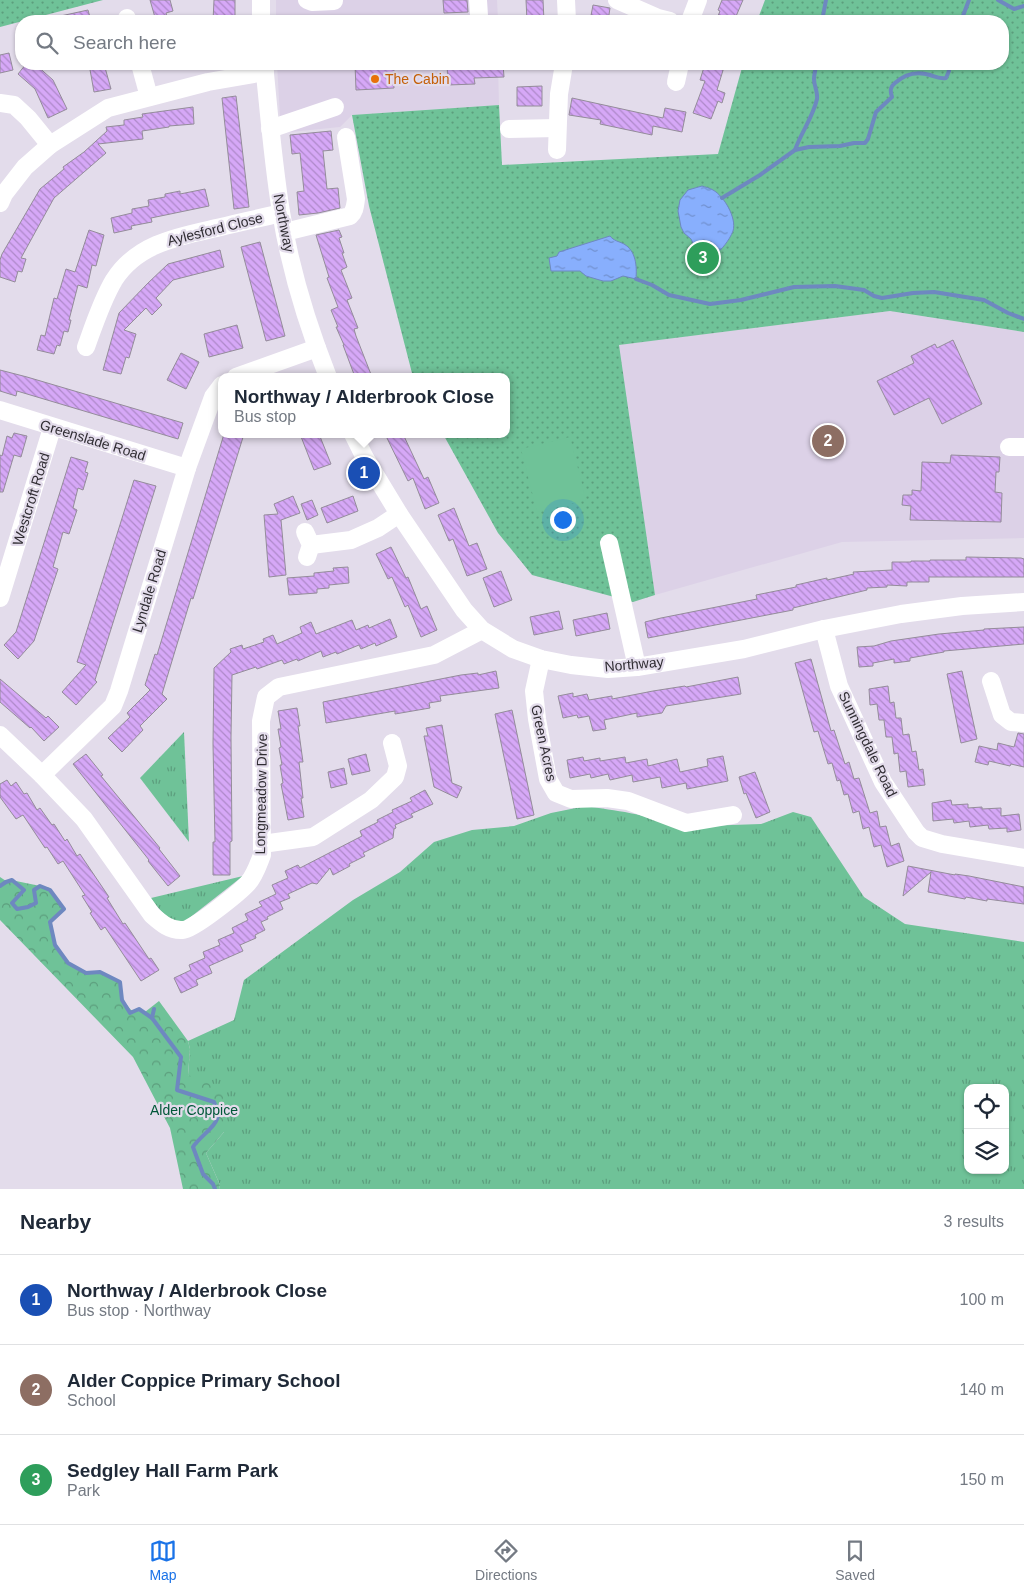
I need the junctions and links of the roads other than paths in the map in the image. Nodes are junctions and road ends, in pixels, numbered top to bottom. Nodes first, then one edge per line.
1 (261, 0) edge
2 (306, 0) edge
3 (566, 0) edge
4 (617, 0) edge
5 (698, 0) edge
6 (334, 1) edge
7 (261, 15) edge
8 (567, 15) edge
9 (651, 15) edge
10 (692, 15) edge
11 (142, 70) edge
12 (256, 70) edge
13 (264, 70) edge
14 (563, 70) edge
15 (679, 70) edge
16 (676, 82) dead end
17 (149, 97) junction
18 (0, 103) edge
19 (334, 107) dead end
20 (557, 128) junction
21 (270, 129) junction
22 (510, 129) dead end
23 (346, 137) dead end
24 (50, 145) junction
25 (557, 150) dead end
26 (0, 203) edge
27 (281, 213) junction
28 (285, 232) junction
29 (85, 347) dead end
30 (317, 348) junction
31 (247, 373) edge
32 (326, 373) edge
33 (218, 390) edge
34 (0, 410) edge
35 (52, 428) junction
36 (356, 438) edge
37 (186, 468) junction
38 (399, 514) junction
39 (609, 543) dead end
40 (308, 545) dead end
41 (0, 598) edge
42 (1024, 602) edge
43 (824, 629) junction
44 (482, 630) junction
45 (541, 659) junction
46 (638, 667) junction
47 (991, 681) dead end
48 (1024, 722) edge
49 (0, 735) edge
50 (392, 743) dead end
51 (42, 775) junction
52 (733, 815) dead end
53 (262, 844) junction
54 (1024, 858) edge

1 - 7 street
2 - 6 street
3 - 8 street
4 - 9 street
5 - 10 street
11 - 17 street
12 - 17 street
13 - 21 street, Northway
14 - 20 street
15 - 16 street
17 - 24 street
18 - 24 street
19 - 21 street
20 - 22 street
20 - 25 street
21 - 27 street, Northway
23 - 28 street
24 - 26 street
27 - 28 street, Northway
27 - 29 street, Aylesford Close
28 - 30 street, Northway
30 - 31 street
30 - 32 street, Northway
33 - 37 street, Lyndale Road
34 - 35 street, Greenslade Road
35 - 37 street, Greenslade Road
35 - 41 street, Westcroft Road
36 - 38 street, Northway
37 - 51 street, Lyndale Road
38 - 40 street
38 - 44 street, Northway
39 - 46 street
42 - 43 street, Northway
43 - 46 street, Northway
43 - 54 street, Sunningdale Road
44 - 45 street, Northway
44 - 53 street, Longmeadow Drive
45 - 46 street, Northway
45 - 52 street, Green Acres
47 - 48 street
49 - 51 street, Longmeadow Drive
50 - 53 street
51 - 53 street, Longmeadow Drive

